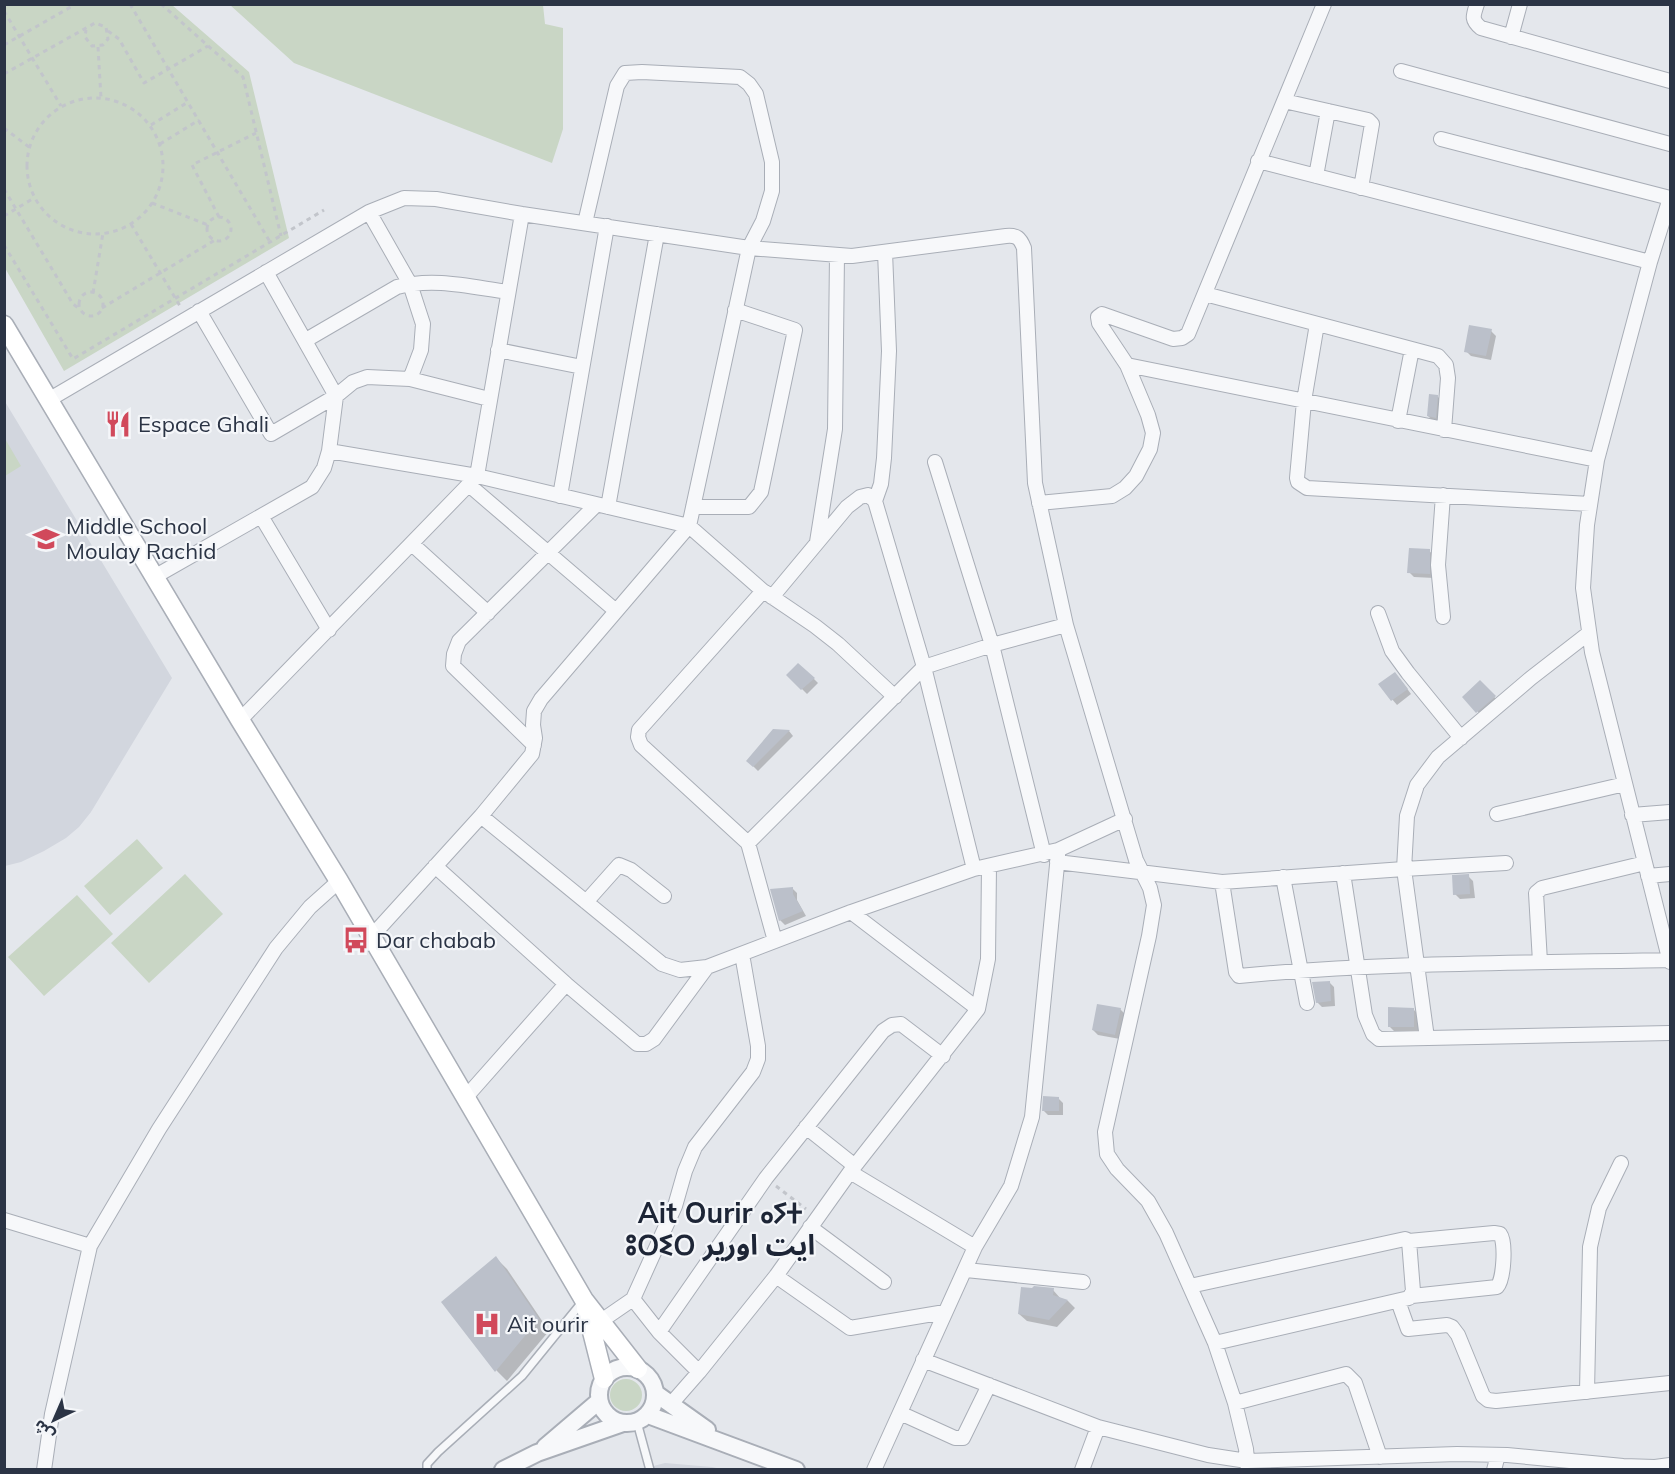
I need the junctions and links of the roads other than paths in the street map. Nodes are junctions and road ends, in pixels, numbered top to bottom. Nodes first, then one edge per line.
1 (1324, 4) edge
2 (1477, 4) edge
3 (1520, 4) edge
4 (1511, 37) junction
5 (1401, 71) dead end
6 (1671, 81) edge
7 (1284, 101) junction
8 (1328, 111) junction
9 (1441, 139) dead end
10 (1671, 144) edge
11 (1258, 161) junction
12 (1316, 177) junction
13 (1361, 188) junction
14 (1671, 198) edge
15 (369, 213) junction
16 (522, 214) junction
17 (585, 223) junction
18 (607, 226) junction
19 (657, 234) junction
20 (749, 248) junction
21 (885, 252) junction
22 (837, 255) junction
23 (1650, 262) junction
24 (266, 272) junction
25 (410, 284) junction
26 (508, 292) junction
27 (1205, 294) junction
28 (735, 310) junction
29 (193, 314) junction
30 (1317, 324) junction
31 (4, 325) edge
32 (306, 340) junction
33 (1412, 349) junction
34 (498, 350) junction
35 (1127, 365) junction
36 (582, 367) junction
37 (410, 379) junction
38 (336, 396) junction
39 (50, 399) junction
40 (489, 399) junction
41 (1304, 401) junction
42 (1398, 420) junction
43 (1444, 430) junction
44 (329, 451) junction
45 (1597, 460) junction
46 (936, 462) dead end
47 (473, 481) junction
48 (1443, 495) junction
49 (560, 496) junction
50 (875, 501) junction
51 (1039, 503) junction
52 (1590, 504) junction
53 (602, 506) junction
54 (693, 507) junction
55 (261, 516) junction
56 (689, 526) junction
57 (817, 543) junction
58 (412, 544) junction
59 (548, 553) junction
60 (154, 577) junction
61 (768, 594) junction
62 (616, 611) junction
63 (488, 613) junction
64 (1378, 613) dead end
65 (1443, 617) dead end
66 (1066, 625) junction
67 (329, 630) junction
68 (1589, 633) junction
69 (992, 645) junction
70 (924, 667) junction
71 (895, 697) junction
72 (240, 720) junction
73 (1461, 738) junction
74 (534, 745) junction
75 (1625, 783) junction
76 (1671, 812) edge
77 (1497, 814) dead end
78 (1632, 815) junction
79 (481, 816) junction
80 (1125, 819) junction
81 (748, 843) junction
82 (1044, 855) junction
83 (1058, 856) junction
84 (1506, 863) dead end
85 (435, 866) junction
86 (989, 866) junction
87 (974, 869) junction
88 (1404, 869) junction
89 (1647, 870) junction
90 (1142, 873) junction
91 (1343, 873) junction
92 (1671, 874) edge
93 (1283, 877) junction
94 (339, 881) junction
95 (1222, 882) junction
96 (664, 896) dead end
97 (586, 902) junction
98 (851, 912) junction
99 (1667, 934) edge
100 (372, 936) junction
101 (775, 941) junction
102 (742, 954) junction
103 (1670, 961) edge
104 (1540, 962) junction
105 (1417, 965) junction
106 (707, 967) junction
107 (1358, 967) junction
108 (1301, 970) junction
109 (566, 984) junction
110 (1307, 1003) dead end
111 (978, 1009) junction
112 (1671, 1033) edge
113 (1426, 1038) junction
114 (943, 1056) junction
115 (466, 1097) junction
116 (806, 1127) junction
117 (1621, 1163) dead end
118 (853, 1169) junction
119 (4, 1220) edge
120 (814, 1222) junction
121 (1409, 1241) junction
122 (90, 1246) junction
123 (975, 1247) junction
124 (966, 1269) junction
125 (776, 1276) junction
126 (884, 1282) dead end
127 (1083, 1282) dead end
128 (1190, 1286) junction
129 (1412, 1296) junction
130 (633, 1299) junction
131 (584, 1300) junction
132 (1398, 1301) junction
133 (945, 1312) junction
134 (601, 1322) junction
135 (659, 1332) junction
136 (1215, 1343) junction
137 (923, 1360) junction
138 (638, 1369) junction
139 (699, 1372) junction
140 (604, 1379) junction
141 (1671, 1383) edge
142 (989, 1385) junction
143 (1587, 1392) junction
144 (655, 1394) junction
145 (599, 1401) junction
146 (1235, 1403) junction
147 (670, 1404) junction
148 (900, 1413) junction
149 (636, 1420) junction
150 (1098, 1427) junction
151 (727, 1444) junction
152 (537, 1453) junction
153 (1457, 1454) junction
154 (1498, 1455) junction
155 (1380, 1457) junction
156 (1248, 1465) edge
157 (1671, 1465) edge
158 (44, 1470) edge
159 (427, 1470) edge
160 (503, 1470) edge
161 (650, 1470) edge
162 (796, 1470) edge
163 (874, 1470) edge
164 (1083, 1470) edge
165 (1458, 1470) edge
166 (1494, 1470) edge

1 - 7 street
2 - 4 street
3 - 4 street
4 - 6 street
5 - 10 street
7 - 8 street
7 - 11 street
8 - 12 street
8 - 13 street
9 - 14 street
11 - 12 street
11 - 27 street
12 - 13 street
13 - 23 street
14 - 23 street
15 - 16 street
15 - 24 street
15 - 25 street
16 - 17 street
16 - 26 street
17 - 18 street
17 - 20 street
18 - 19 street
18 - 36 street
19 - 20 street
19 - 53 street
20 - 22 street
20 - 28 street
21 - 22 street
21 - 50 street
21 - 51 street
22 - 57 street
23 - 45 street
24 - 29 street
24 - 32 street
25 - 26 street
25 - 32 street
25 - 37 street
26 - 34 street
27 - 30 street
27 - 35 street
28 - 54 street
28 - 54 street
29 - 38 street
29 - 39 street
30 - 33 street
30 - 41 street
31 - 39 main road
32 - 38 street
33 - 42 street
33 - 43 street
34 - 36 street
34 - 40 street
35 - 41 street
35 - 51 street
36 - 49 street
37 - 38 street
37 - 40 street
38 - 44 street
39 - 60 main road
40 - 47 street
41 - 42 street
41 - 48 street
42 - 43 street
43 - 45 street
44 - 47 street
44 - 55 street
45 - 52 street
46 - 69 street
47 - 49 street
47 - 58 street
47 - 59 street
48 - 52 street
48 - 65 street
49 - 53 street
50 - 57 street
50 - 70 street
51 - 66 street
52 - 68 street
53 - 56 street
53 - 59 street
54 - 56 street
55 - 60 street
55 - 67 street
56 - 61 street
56 - 62 street
57 - 61 street
58 - 63 street
58 - 67 street
59 - 62 street
59 - 63 street
60 - 72 main road
61 - 71 street
61 - 81 street
62 - 74 street
63 - 74 street
64 - 73 street
66 - 69 street
66 - 80 street
67 - 72 street
68 - 73 street
68 - 75 street
69 - 70 street
69 - 82 street
70 - 71 street
70 - 87 street
71 - 81 street
72 - 94 main road
73 - 88 street
74 - 79 street
75 - 77 street
75 - 78 street
76 - 78 street
78 - 89 street
79 - 85 street
79 - 97 street
80 - 83 street
80 - 90 street
81 - 101 street
82 - 83 street
82 - 86 street
83 - 90 street
83 - 123 street
84 - 88 street
85 - 100 street
85 - 109 street
86 - 87 street
86 - 111 street
87 - 98 street
88 - 91 street
88 - 105 street
89 - 92 street
89 - 99 street
89 - 104 street
90 - 95 street
90 - 128 street
91 - 93 street
91 - 107 street
93 - 95 street
93 - 108 street
94 - 100 main road
94 - 122 street
95 - 108 street
96 - 97 street
97 - 106 street
98 - 101 street
98 - 111 street
99 - 103 street
100 - 115 main road
101 - 102 street
102 - 106 street
102 - 130 street
103 - 104 street
104 - 105 street
105 - 107 street
105 - 113 street
106 - 109 street
107 - 108 street
107 - 113 street
108 - 110 street
109 - 115 street
111 - 114 street
112 - 113 street
114 - 116 street
114 - 118 street
115 - 131 main road
116 - 118 street
116 - 135 street
117 - 143 street
118 - 120 street
118 - 123 street
119 - 122 street
120 - 125 street
120 - 126 street
121 - 128 street
121 - 129 street
121 - 129 street
122 - 158 street
123 - 124 street
124 - 127 street
124 - 133 street
125 - 133 street
125 - 139 street
128 - 136 street
129 - 132 street
130 - 134 street
130 - 135 street
131 - 134 main road
131 - 140 main road
131 - 159 lane
132 - 136 street
132 - 143 street
133 - 137 street
134 - 138 main road
135 - 139 street
136 - 146 street
137 - 142 street
137 - 148 street
138 - 140 street
138 - 144 street
139 - 147 street
140 - 145 street
141 - 143 street
142 - 148 street
142 - 150 street
144 - 147 street
144 - 149 street
145 - 149 street
145 - 152 street
146 - 155 street
146 - 156 street
147 - 151 street
148 - 163 street
149 - 151 street
149 - 152 street
149 - 161 lane
150 - 156 street
150 - 164 street
151 - 162 street
152 - 160 street
153 - 154 street
153 - 155 street
153 - 165 street
154 - 157 street
154 - 166 street
155 - 156 street

